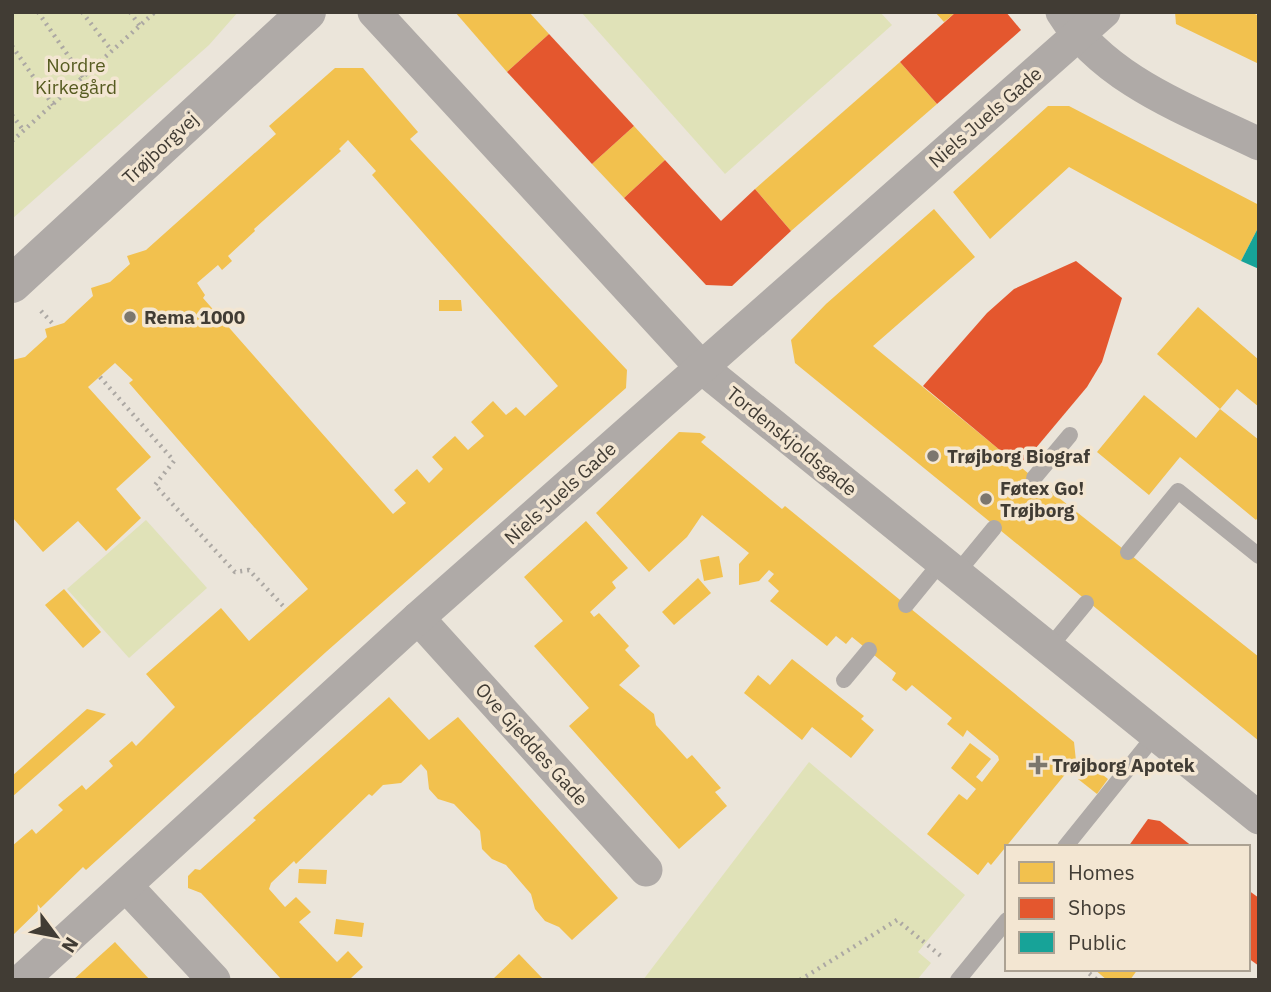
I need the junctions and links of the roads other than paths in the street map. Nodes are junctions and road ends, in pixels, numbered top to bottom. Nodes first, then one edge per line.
1 (307, 12) edge
2 (374, 12) edge
3 (1104, 12) edge
4 (1069, 24) edge
5 (1259, 144) edge
6 (12, 284) edge
7 (701, 367) junction
8 (1070, 435) dead end
9 (1034, 478) dead end
10 (994, 528) dead end
11 (1128, 552) dead end
12 (1259, 556) edge
13 (949, 567) junction
14 (1086, 603) dead end
15 (906, 605) dead end
16 (418, 618) junction
17 (1049, 648) junction
18 (869, 650) dead end
19 (844, 680) dead end
20 (1156, 734) junction
21 (1259, 818) edge
22 (1067, 845) edge
23 (646, 870) dead end
24 (127, 887) junction
25 (1005, 922) edge
26 (960, 977) edge
27 (22, 980) edge
28 (214, 980) edge

1 - 6 street, Trøjborgvej
2 - 7 street, Tordenskjoldsgade
3 - 4 street, Niels Juels Gade
4 - 5 street
4 - 7 street, Niels Juels Gade
7 - 13 street, Tordenskjoldsgade
7 - 16 street, Niels Juels Gade
8 - 9 lane
10 - 13 lane
11 - 12 lane
13 - 15 lane
13 - 17 street, Tordenskjoldsgade
14 - 17 lane
16 - 23 street, Ove Gjeddes Gade
16 - 24 street, Niels Juels Gade
17 - 20 street, Tordenskjoldsgade
18 - 19 lane
20 - 21 street, Tordenskjoldsgade
20 - 22 lane
24 - 27 street, Niels Juels Gade
24 - 28 street
25 - 26 lane

